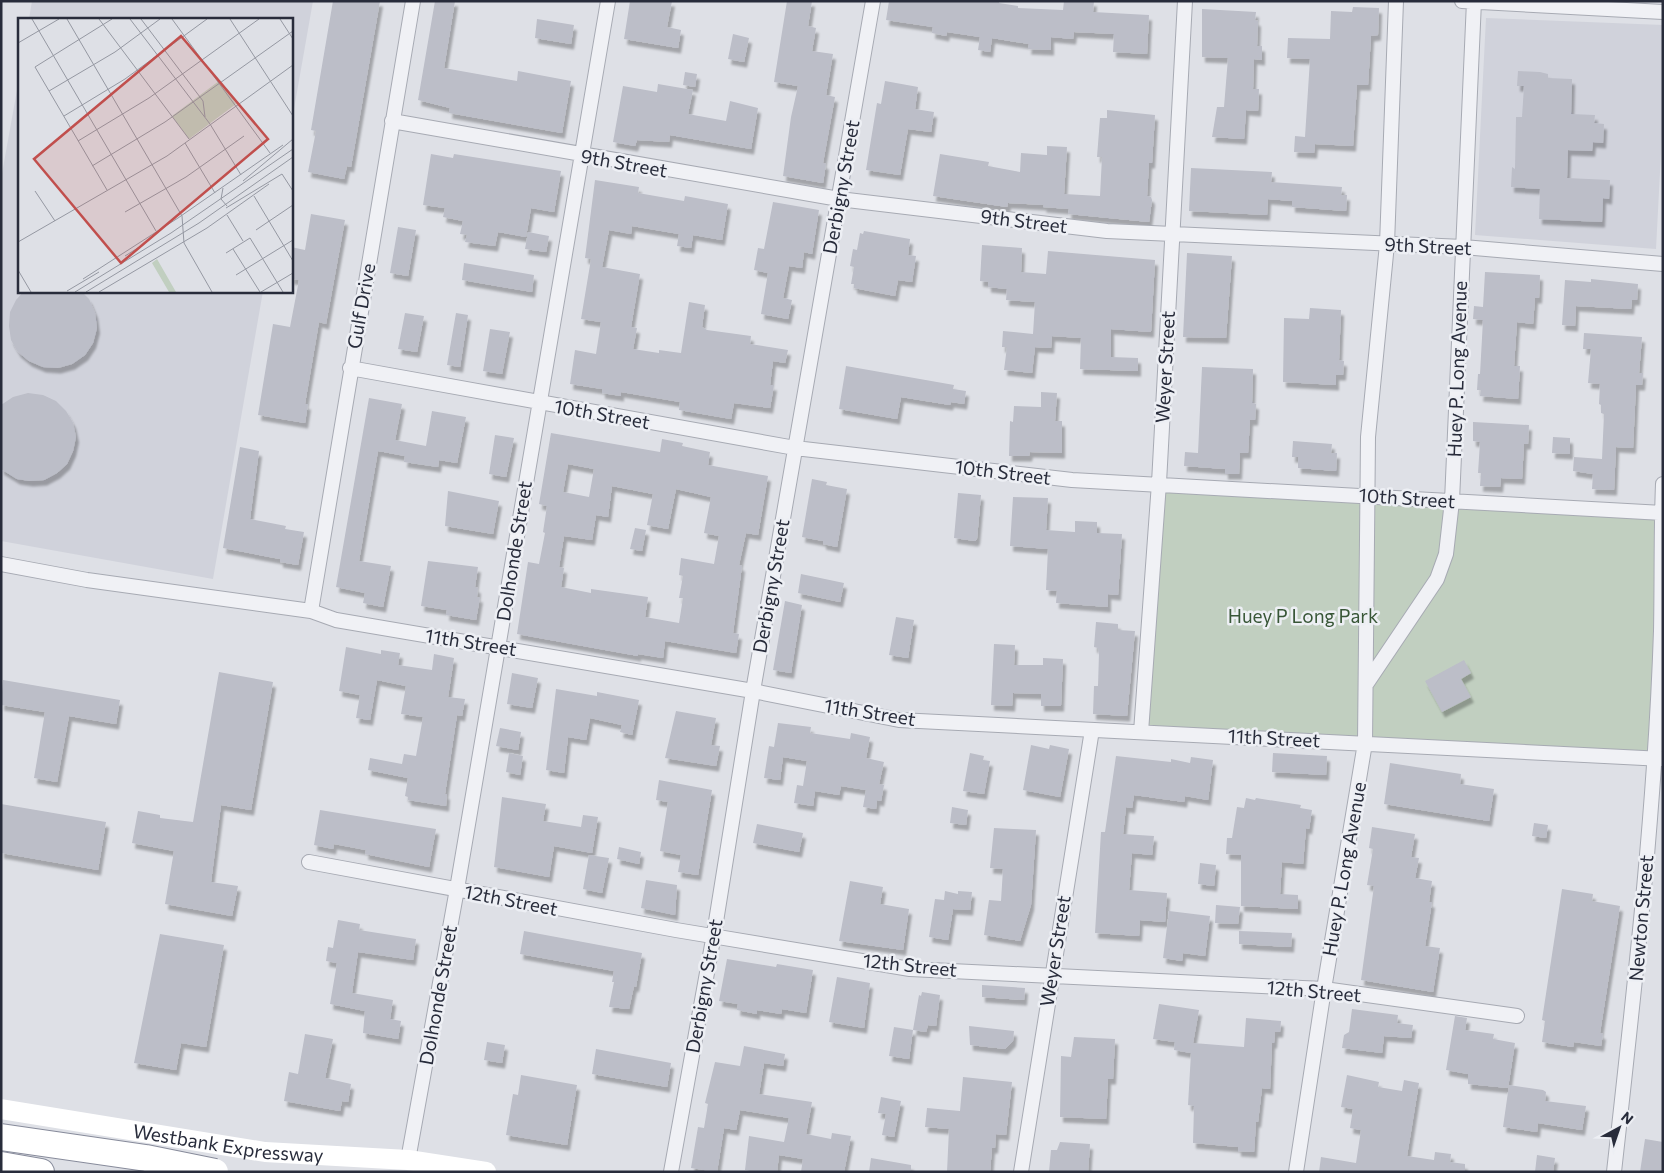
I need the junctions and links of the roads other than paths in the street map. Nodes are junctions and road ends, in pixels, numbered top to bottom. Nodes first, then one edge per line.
1 (413, 1) edge
2 (608, 1) edge
3 (873, 1) edge
4 (1185, 1) edge
5 (1396, 1) edge
6 (1462, 1) edge
7 (1474, 2) edge
8 (1663, 12) edge
9 (392, 121) junction
10 (580, 156) junction
11 (839, 199) junction
12 (1171, 234) junction
13 (1387, 244) junction
14 (1463, 247) junction
15 (1663, 264) edge
16 (350, 368) junction
17 (538, 403) junction
18 (795, 448) junction
19 (1159, 483) junction
20 (1663, 484) edge
21 (1367, 495) junction
22 (1452, 501) junction
23 (1662, 513) edge
24 (1, 564) edge
25 (311, 611) junction
26 (498, 646) junction
27 (1367, 683) junction
28 (752, 691) junction
29 (1092, 730) junction
30 (1141, 732) junction
31 (1365, 743) junction
32 (1658, 758) edge
33 (309, 862) dead end
34 (457, 890) junction
35 (714, 934) junction
36 (1051, 975) junction
37 (1324, 989) junction
38 (1517, 1016) dead end
39 (1, 1109) edge
40 (141, 1132) junction
41 (1, 1138) edge
42 (1, 1165) edge
43 (404, 1166) edge
44 (41, 1172) edge
45 (185, 1172) edge
46 (215, 1172) edge
47 (486, 1172) edge
48 (671, 1172) edge
49 (1021, 1172) edge
50 (1296, 1172) edge
51 (1614, 1172) edge

1 - 9 street, Gulf Drive
2 - 10 street, Dolhonde Street
3 - 11 street, Derbigny Street
4 - 12 street, Weyer Street
5 - 13 street, Huey P. Long Avenue
6 - 7 street
7 - 8 street
7 - 14 street, Huey P. Long Avenue
9 - 10 street, 9th Street
9 - 16 street, Gulf Drive
10 - 11 street, 9th Street
10 - 17 street, Dolhonde Street
11 - 12 street, 9th Street
11 - 18 street, Derbigny Street
12 - 13 street, 9th Street
12 - 19 street, Weyer Street
13 - 14 street, 9th Street
13 - 21 street, Huey P. Long Avenue
14 - 15 street, 9th Street
14 - 22 street, Huey P. Long Avenue
16 - 17 street, 10th Street
16 - 25 street, Gulf Drive
17 - 18 street, 10th Street
17 - 26 street, Dolhonde Street
18 - 19 street, 10th Street
18 - 28 street, Derbigny Street
19 - 21 street, 10th Street
19 - 30 street, Weyer Street
20 - 23 street, Newton Street
21 - 22 street, 10th Street
21 - 27 street, Huey P. Long Avenue
22 - 23 street, 10th Street
22 - 27 street, Huey P. Long Avenue
23 - 32 street, Newton Street
24 - 25 street, 11th Street
25 - 26 street, 11th Street
26 - 28 street, 11th Street
26 - 34 street, Dolhonde Street
27 - 31 street, Huey P. Long Avenue
28 - 29 street, 11th Street
28 - 35 street, Derbigny Street
29 - 30 street, 11th Street
29 - 36 street, Weyer Street
30 - 31 street, 11th Street
31 - 32 street, 11th Street
31 - 37 street, Huey P. Long Avenue
32 - 51 street, Newton Street
33 - 34 street, 12th Street
34 - 35 street, 12th Street
34 - 43 street, Dolhonde Street
35 - 36 street, 12th Street
35 - 48 street, Derbigny Street
36 - 37 street, 12th Street
36 - 49 street, Weyer Street
37 - 38 street, 12th Street
37 - 50 street, Huey P. Long Avenue
39 - 40 main road, Westbank Expressway
40 - 43 main road, Westbank Expressway
40 - 45 main road
41 - 46 highway, bridge
42 - 44 highway
43 - 47 main road, Westbank Expressway

